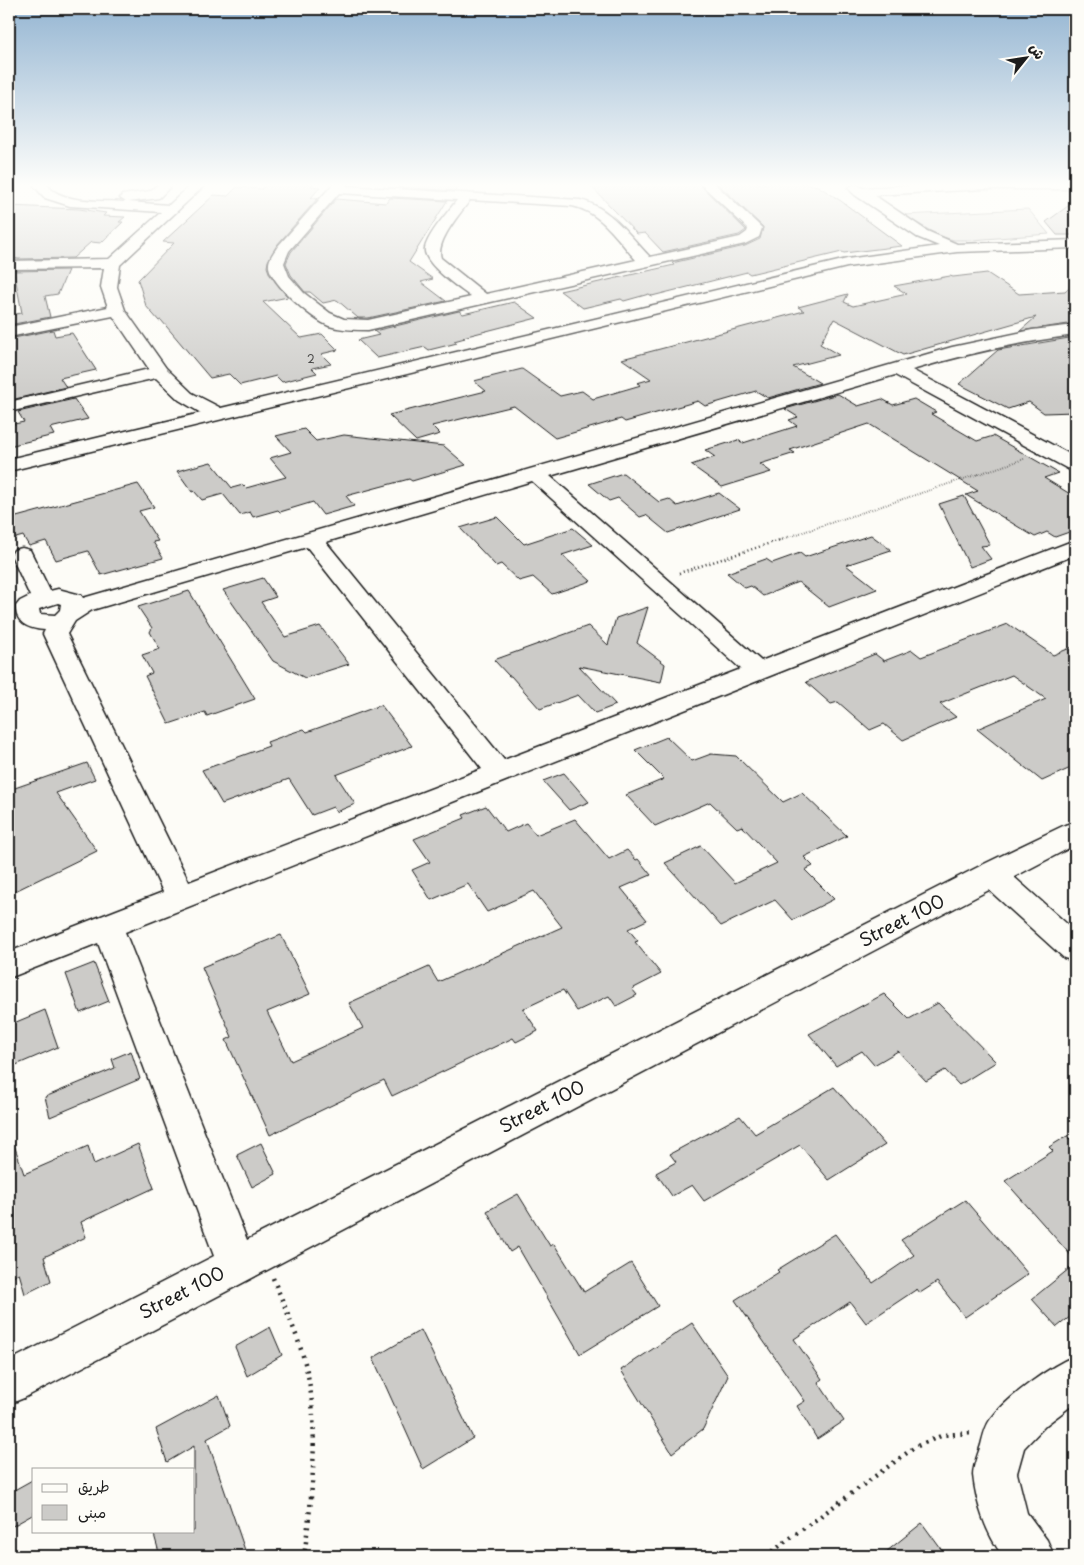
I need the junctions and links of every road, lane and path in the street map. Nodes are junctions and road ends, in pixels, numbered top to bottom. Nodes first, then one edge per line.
1 (121, 256) edge
2 (279, 256) edge
3 (433, 256) edge
4 (640, 256) edge
5 (673, 256) edge
6 (891, 256) edge
7 (646, 262) junction
8 (113, 263) junction
9 (9, 265) edge
10 (484, 300) junction
11 (117, 310) junction
12 (1075, 330) edge
13 (9, 332) edge
14 (897, 369) junction
15 (164, 377) junction
16 (9, 407) edge
17 (219, 414) junction
18 (174, 425) junction
19 (1065, 456) edge
20 (9, 465) edge
21 (536, 474) junction
22 (312, 539) junction
23 (1075, 547) edge
24 (22, 556) dead end
25 (656, 580) junction
26 (26, 610) edge
27 (66, 616) junction
28 (758, 671) junction
29 (499, 772) junction
30 (1075, 832) edge
31 (992, 874) junction
32 (181, 897) junction
33 (107, 926) junction
34 (1075, 949) edge
35 (9, 965) edge
36 (249, 1259) junction
37 (1075, 1377) edge
38 (9, 1383) edge
39 (1005, 1436) junction
40 (304, 1556) edge
41 (766, 1556) edge
42 (1031, 1556) edge

1 - 8 street
2 - 10 street
3 - 10 street
4 - 7 street
5 - 7 street
6 - 17 street
7 - 10 street
8 - 9 street
8 - 11 street
11 - 13 street
11 - 15 street
12 - 14 street
14 - 19 street
14 - 21 street
15 - 16 street
15 - 17 street
15 - 18 street
17 - 18 street
18 - 20 street
19 - 25 path
21 - 22 street
21 - 25 street
22 - 27 street
22 - 29 street
23 - 28 street
24 - 26 street
25 - 28 street
26 - 27 street
27 - 32 street
28 - 29 street
29 - 32 street
30 - 31 street, Street 100
31 - 34 street
31 - 36 street, Street 100
32 - 33 street
33 - 35 street
33 - 36 street
36 - 38 street, Street 100
36 - 40 path
37 - 39 street
39 - 41 path
39 - 42 street

